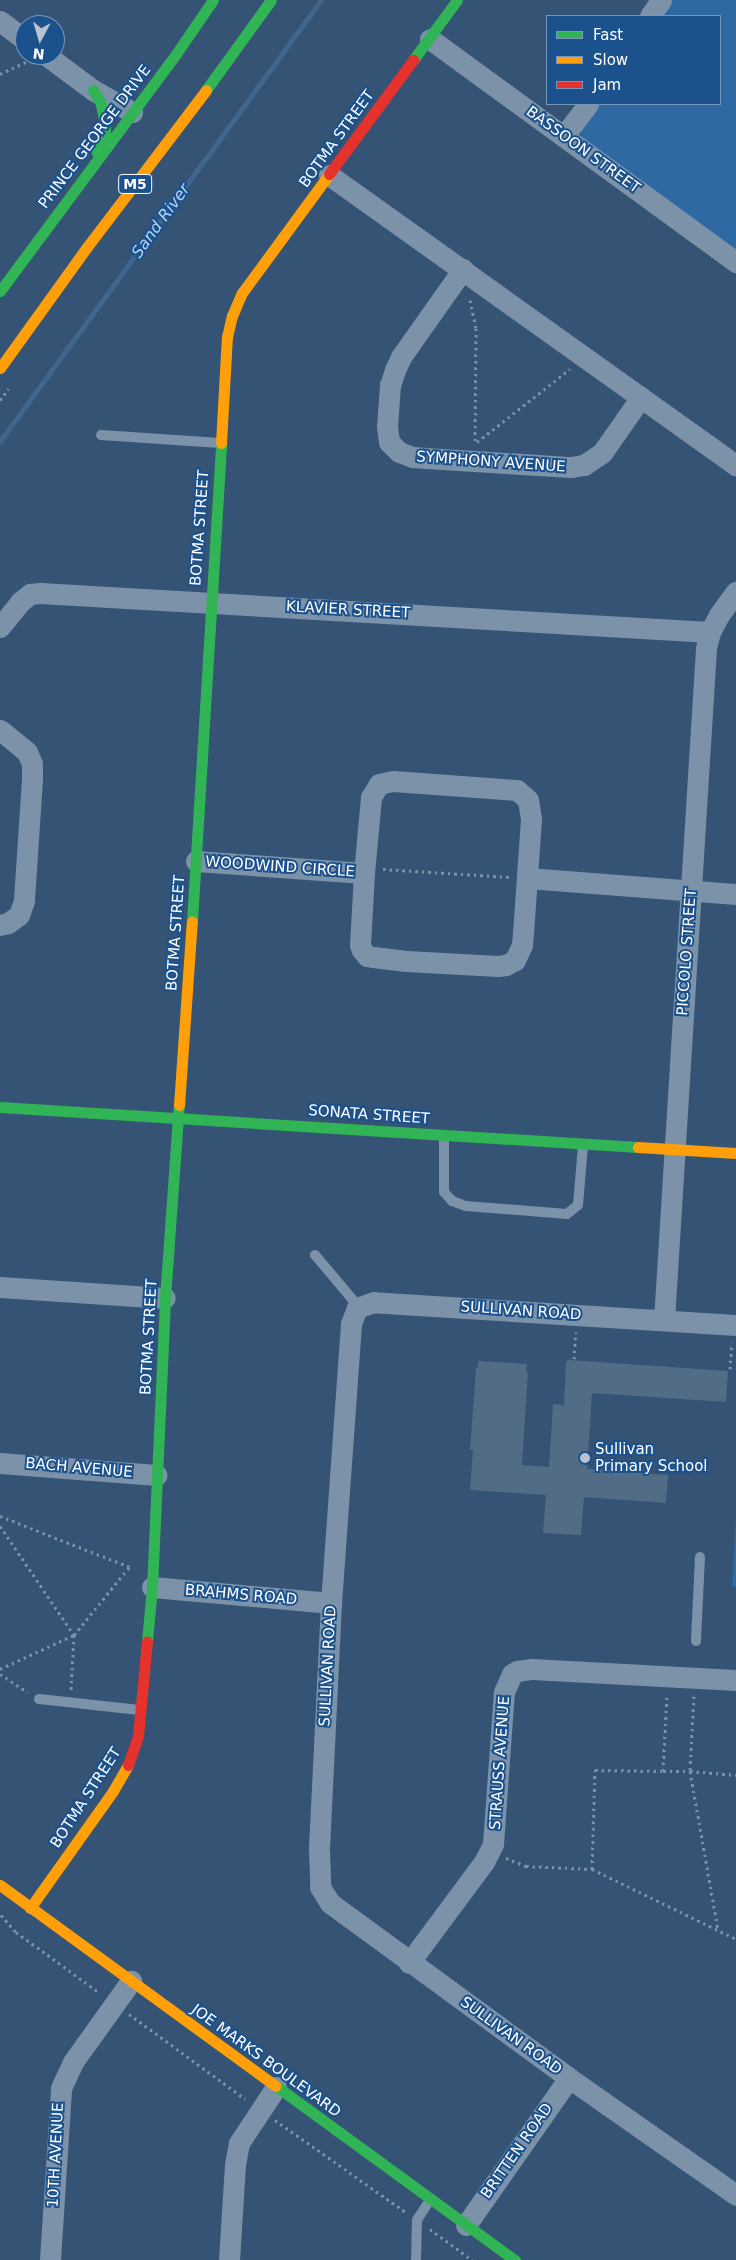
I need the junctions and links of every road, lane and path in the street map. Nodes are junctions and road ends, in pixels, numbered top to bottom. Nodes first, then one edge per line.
1 (213, 0) edge
2 (271, 0) edge
3 (458, 0) edge
4 (661, 0) edge
5 (651, 15) edge
6 (0, 21) edge
7 (15, 34) edge
8 (430, 39) junction
9 (15, 64) edge
10 (56, 65) edge
11 (0, 74) edge
12 (93, 90) junction
13 (587, 105) edge
14 (132, 112) junction
15 (564, 136) junction
16 (329, 175) junction
17 (70, 196) junction
18 (736, 262) edge
19 (463, 269) junction
20 (0, 291) edge
21 (580, 353) junction
22 (0, 368) edge
23 (641, 397) junction
24 (100, 435) dead end
25 (221, 443) junction
26 (473, 452) junction
27 (736, 465) edge
28 (736, 592) edge
29 (209, 602) junction
30 (0, 627) edge
31 (710, 632) junction
32 (0, 730) edge
33 (196, 861) junction
34 (364, 873) junction
35 (527, 878) junction
36 (691, 890) junction
37 (736, 894) edge
38 (0, 925) edge
39 (0, 1106) edge
40 (178, 1118) junction
41 (444, 1135) junction
42 (583, 1144) junction
43 (674, 1150) junction
44 (736, 1153) edge
45 (315, 1255) dead end
46 (0, 1287) edge
47 (165, 1298) junction
48 (359, 1307) junction
49 (664, 1320) junction
50 (575, 1334) dead end
51 (734, 1335) edge
52 (574, 1359) dead end
53 (730, 1369) dead end
54 (0, 1462) edge
55 (157, 1475) junction
56 (0, 1516) edge
57 (0, 1526) edge
58 (700, 1557) dead end
59 (130, 1566) junction
60 (152, 1587) junction
61 (331, 1603) junction
62 (74, 1635) junction
63 (696, 1641) dead end
64 (0, 1669) edge
65 (0, 1674) edge
66 (669, 1676) junction
67 (695, 1678) junction
68 (736, 1680) edge
69 (39, 1699) joint
70 (70, 1703) junction
71 (140, 1710) junction
72 (662, 1771) junction
73 (690, 1771) junction
74 (736, 1775) edge
75 (490, 1852) junction
76 (592, 1869) junction
77 (0, 1885) edge
78 (30, 1908) junction
79 (0, 1914) edge
80 (718, 1930) junction
81 (736, 1939) edge
82 (409, 1962) junction
83 (131, 1981) junction
84 (108, 1999) dead end
85 (123, 2010) dead end
86 (569, 2078) junction
87 (276, 2087) junction
88 (253, 2105) dead end
89 (267, 2114) dead end
90 (736, 2195) edge
91 (430, 2199) junction
92 (418, 2220) junction
93 (466, 2225) junction
94 (50, 2260) edge
95 (229, 2260) edge
96 (416, 2260) edge
97 (472, 2260) edge
98 (515, 2260) edge

1 - 14 street, PRINCE GEORGE DRIVE
2 - 22 street, M5
3 - 8 street, BOTMA STREET
4 - 5 street
6 - 7 street
8 - 15 street, BASSOON STREET
8 - 16 street, BOTMA STREET
9 - 11 path
10 - 12 street
12 - 14 street
12 - 17 street
13 - 15 street
14 - 17 street, PRINCE GEORGE DRIVE
15 - 18 street, BASSOON STREET
16 - 19 street
16 - 25 street, BOTMA STREET
17 - 20 street, PRINCE GEORGE DRIVE
19 - 21 street
19 - 26 path
19 - 26 street, SYMPHONY AVENUE
21 - 23 street
21 - 26 path
23 - 26 street, SYMPHONY AVENUE
23 - 27 street
24 - 25 lane
25 - 29 street, BOTMA STREET
28 - 31 street, PICCOLO STREET
29 - 30 street, KLAVIER STREET
29 - 31 street, KLAVIER STREET
29 - 33 street, BOTMA STREET
31 - 36 street, PICCOLO STREET
32 - 38 street
33 - 34 street, WOODWIND CIRCLE
33 - 40 street, BOTMA STREET
34 - 35 path
34 - 35 street, WOODWIND CIRCLE
34 - 35 street, WOODWIND CIRCLE
35 - 36 street
36 - 37 street
36 - 43 street, PICCOLO STREET
39 - 40 street, SONATA STREET
40 - 41 street, SONATA STREET
40 - 47 street, BOTMA STREET
41 - 42 street, SONATA STREET
41 - 42 lane
42 - 43 street, SONATA STREET
43 - 44 street, SONATA STREET
43 - 49 street, PICCOLO STREET
45 - 48 lane
46 - 47 street
47 - 55 street, BOTMA STREET
48 - 49 street, SULLIVAN ROAD
48 - 61 street, SULLIVAN ROAD
49 - 51 street, SULLIVAN ROAD
50 - 52 path
51 - 53 path
54 - 55 street, BACH AVENUE
55 - 60 street, BOTMA STREET
56 - 59 path
57 - 62 path
58 - 63 lane
59 - 60 path
59 - 62 path
60 - 61 street, BRAHMS ROAD
60 - 71 street, BOTMA STREET
61 - 82 street, SULLIVAN ROAD
62 - 64 path
62 - 70 path
65 - 69 path
66 - 67 street, STRAUSS AVENUE
66 - 72 path
66 - 75 street, STRAUSS AVENUE
67 - 68 street, STRAUSS AVENUE
67 - 73 path
69 - 70 lane
70 - 71 lane
71 - 78 street, BOTMA STREET
72 - 73 path
72 - 76 path
73 - 74 path
73 - 80 path
75 - 76 path
75 - 82 street, STRAUSS AVENUE
76 - 80 path
77 - 78 street, JOE MARKS BOULEVARD
78 - 83 street, JOE MARKS BOULEVARD
79 - 84 path
80 - 81 path
82 - 86 street, SULLIVAN ROAD
83 - 87 street, JOE MARKS BOULEVARD
83 - 94 street, 10TH AVENUE
85 - 88 path
86 - 90 street, SULLIVAN ROAD
86 - 93 street, BRITTEN ROAD
87 - 91 street, JOE MARKS BOULEVARD
87 - 95 street
89 - 92 path
91 - 92 lane
91 - 93 street, JOE MARKS BOULEVARD
92 - 96 lane
92 - 97 path
93 - 98 street, JOE MARKS BOULEVARD

